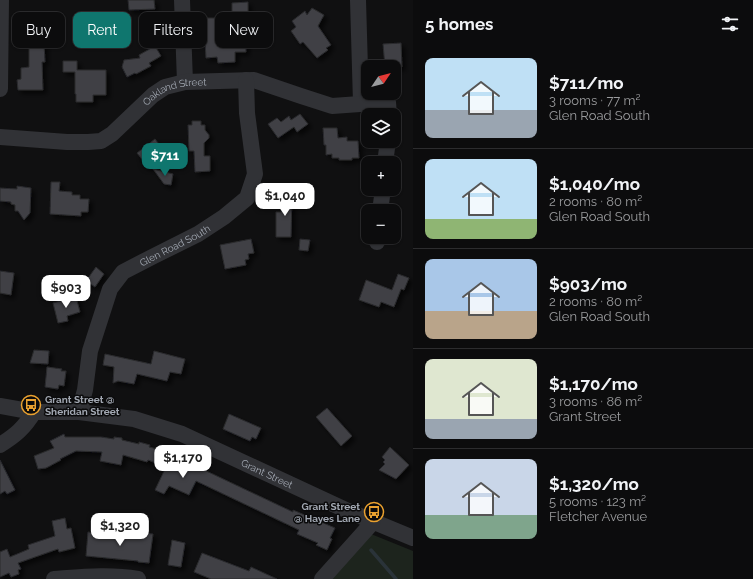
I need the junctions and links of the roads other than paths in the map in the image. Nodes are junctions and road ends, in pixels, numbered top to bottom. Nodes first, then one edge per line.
1 (1, 0) edge
2 (182, 0) edge
3 (358, 0) edge
4 (246, 80) junction
5 (185, 82) junction
6 (0, 89) edge
7 (361, 103) junction
8 (388, 108) edge
9 (0, 137) edge
10 (0, 406) edge
11 (34, 412) junction
12 (79, 412) junction
13 (0, 445) edge
14 (373, 522) junction
15 (413, 538) edge
16 (54, 579) edge
17 (138, 579) edge
18 (322, 579) edge

1 - 6 street
2 - 5 street
3 - 7 street
4 - 5 street, Oakland Street
4 - 7 street, Oakland Street
4 - 12 street, Glen Road South
5 - 9 street, Oakland Street
7 - 8 street, Oakland Street
10 - 11 street, Grant Street
11 - 12 street, Grant Street
11 - 13 street
12 - 14 street, Grant Street
14 - 15 street, Grant Street
14 - 18 street
16 - 17 street

